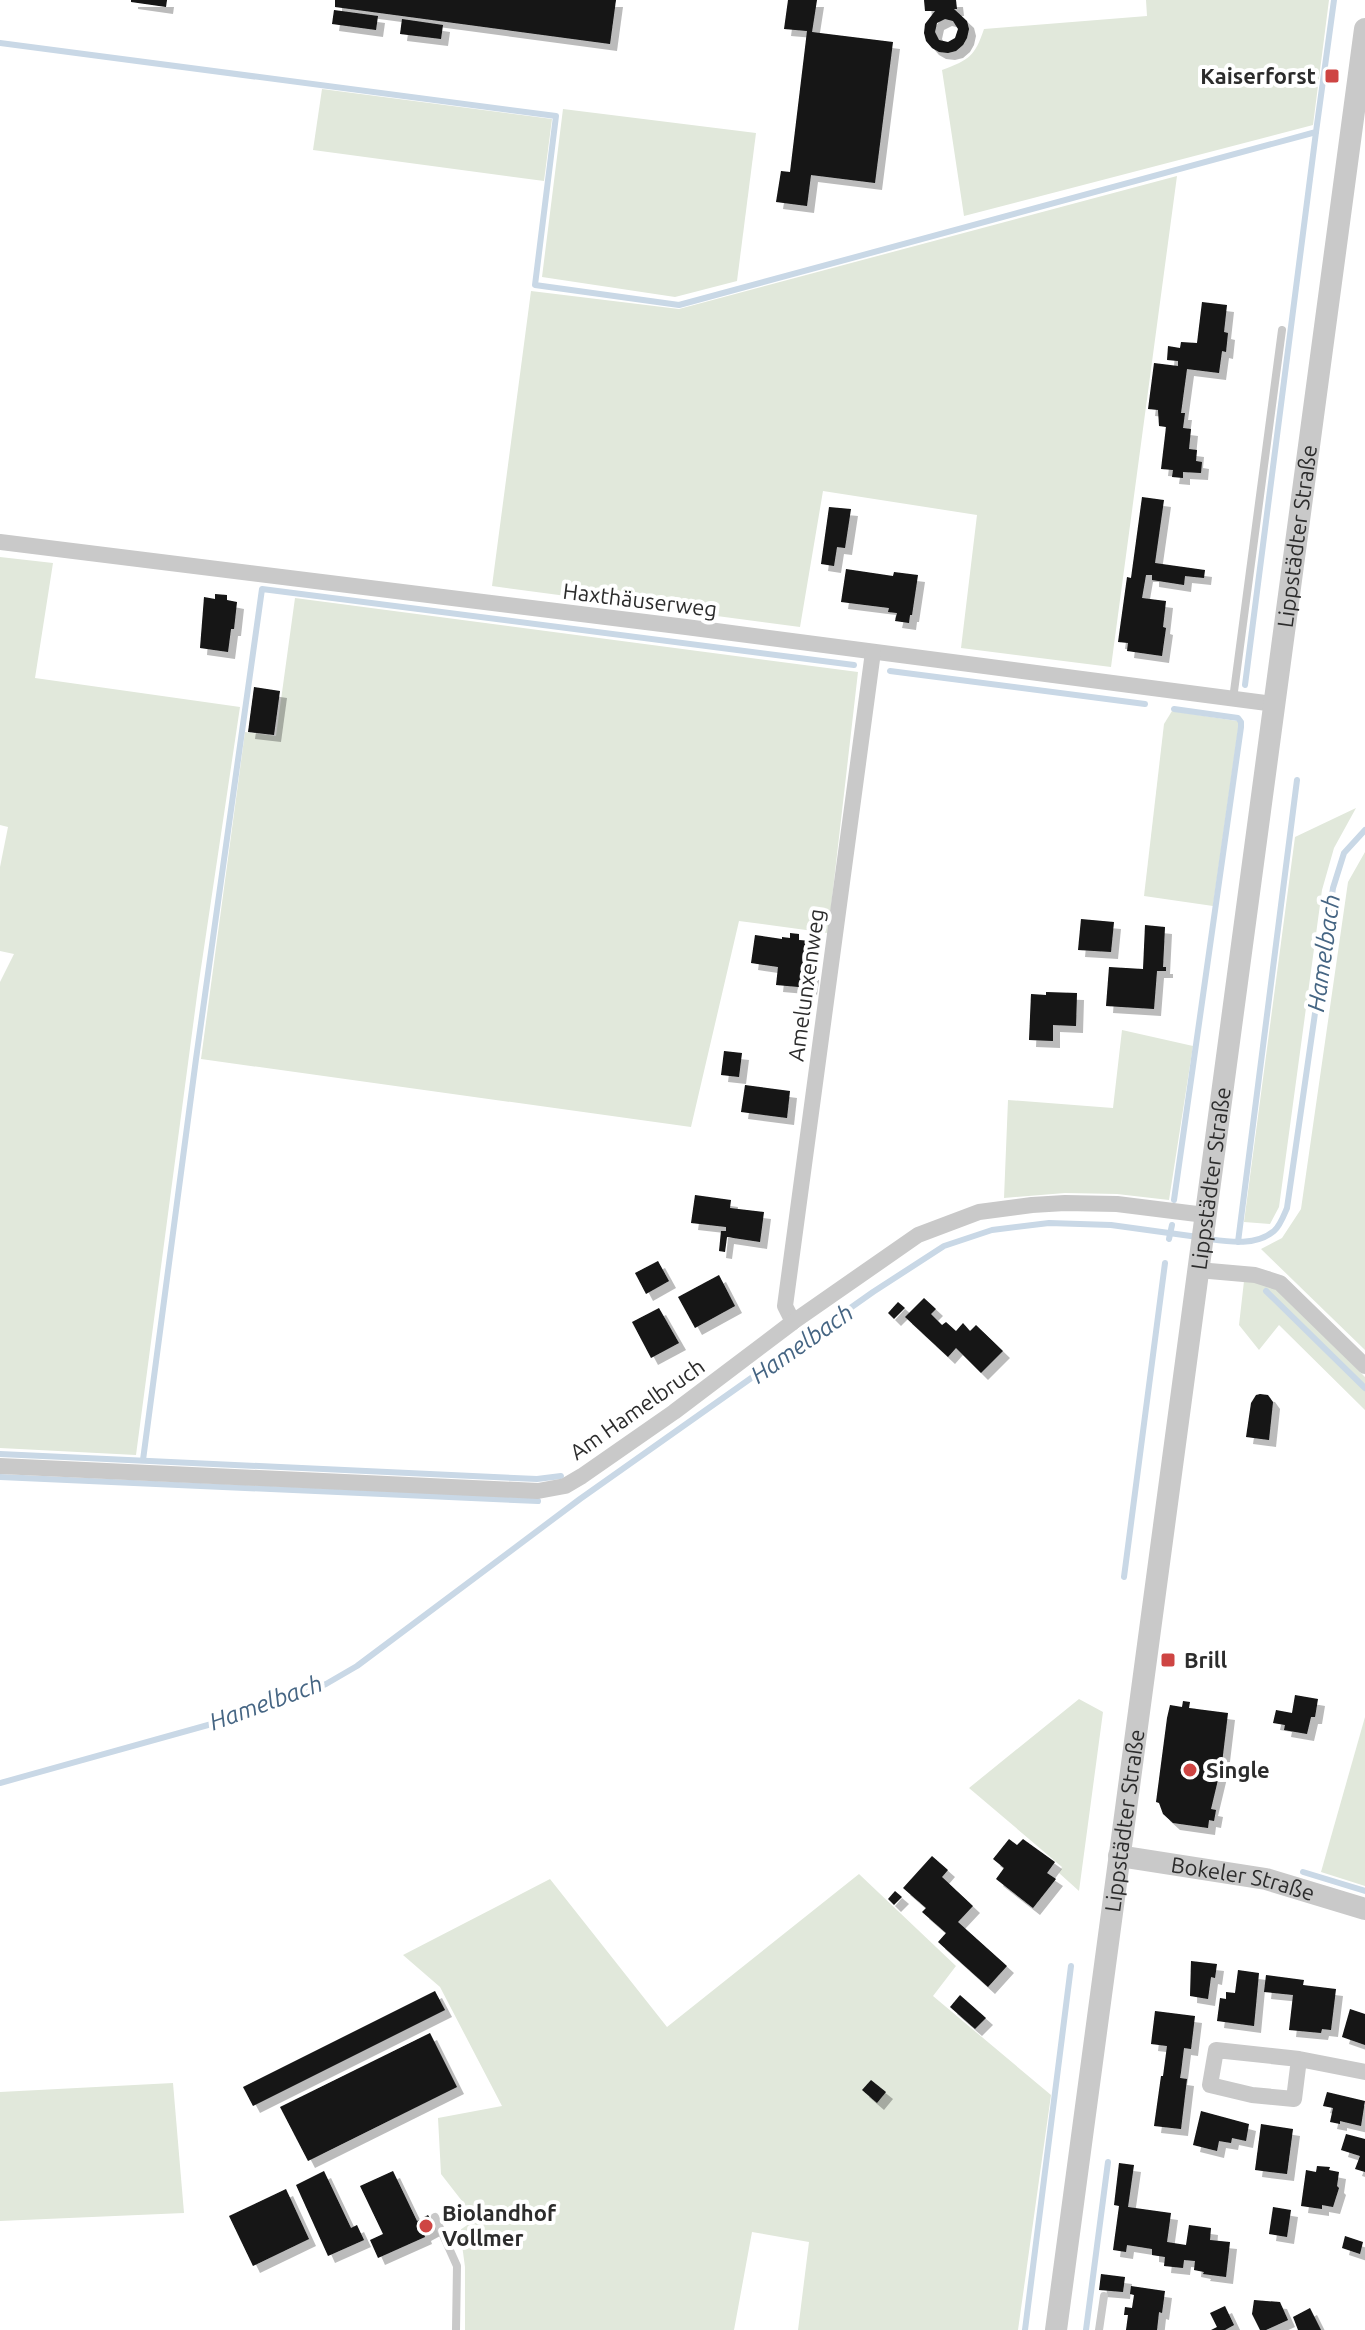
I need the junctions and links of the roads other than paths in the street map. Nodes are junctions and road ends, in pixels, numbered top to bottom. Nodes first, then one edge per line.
1 (1365, 29) edge
2 (1363, 59) edge
3 (1282, 330) dead end
4 (0, 542) edge
5 (873, 652) junction
6 (1233, 700) junction
7 (1274, 704) junction
8 (1205, 1217) junction
9 (1199, 1261) junction
10 (793, 1322) junction
11 (1365, 1366) edge
12 (0, 1466) edge
13 (1119, 1856) junction
14 (1365, 1909) edge
15 (1299, 2059) junction
16 (1365, 2072) edge
17 (435, 2217) dead end
18 (1104, 2296) dead end
19 (456, 2330) edge
20 (1056, 2330) edge
21 (1099, 2330) edge

1 - 2 street, Lippstädter Straße
2 - 7 street, Lippstädter Straße
3 - 6 lane
4 - 5 street, Haxthäuserweg
5 - 6 street, Haxthäuserweg
5 - 10 street, Amelunxenweg
6 - 7 street, Haxthäuserweg
7 - 8 street, Lippstädter Straße
8 - 9 street, Lippstädter Straße
8 - 10 street, Am Hamelbruch
9 - 11 street
9 - 13 street, Lippstädter Straße
10 - 12 street, Am Hamelbruch
13 - 14 street, Bokeler Straße
13 - 20 street, Lippstädter Straße
15 - 15 street
15 - 16 street
17 - 19 lane
18 - 21 lane

